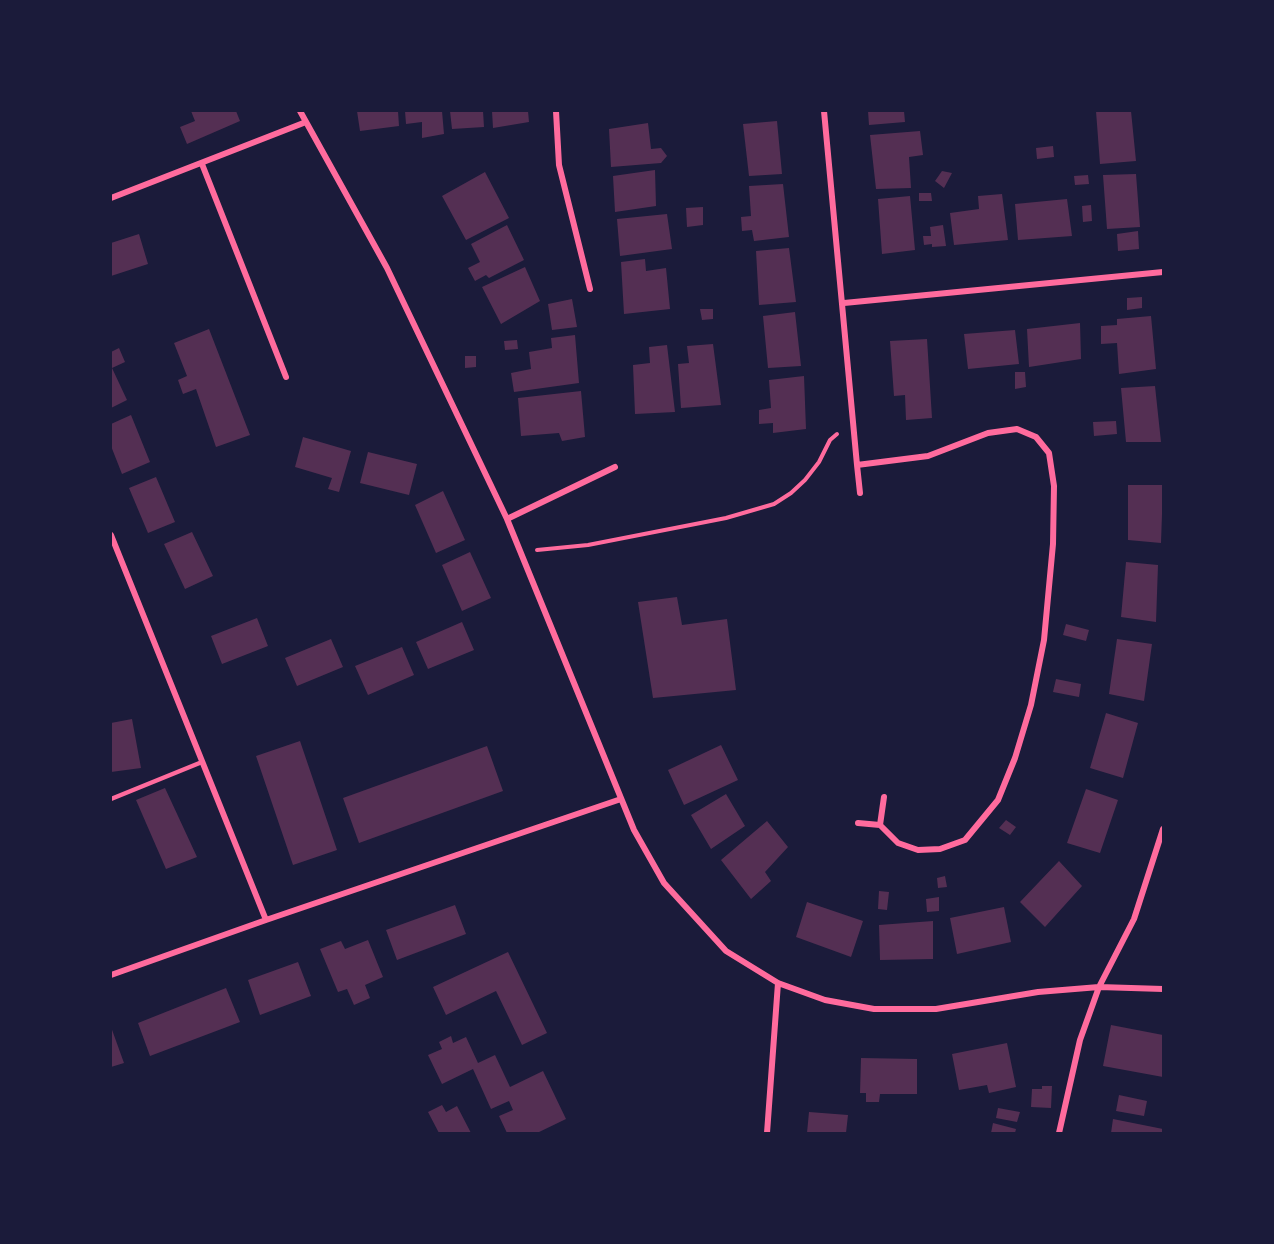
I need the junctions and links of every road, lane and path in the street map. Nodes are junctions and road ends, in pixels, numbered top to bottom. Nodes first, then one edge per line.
1 (300, 111) edge
2 (556, 111) edge
3 (824, 111) edge
4 (306, 122) junction
5 (202, 164) junction
6 (111, 198) edge
7 (1163, 272) edge
8 (590, 289) dead end
9 (844, 303) junction
10 (286, 377) dead end
11 (854, 420) junction
12 (857, 465) junction
13 (615, 466) dead end
14 (860, 493) dead end
15 (507, 519) junction
16 (111, 535) edge
17 (522, 552) junction
18 (202, 762) junction
19 (884, 797) dead end
20 (111, 799) edge
21 (621, 799) junction
22 (858, 823) dead end
23 (880, 825) junction
24 (1163, 829) edge
25 (266, 920) junction
26 (111, 975) edge
27 (778, 983) junction
28 (1099, 987) junction
29 (1163, 989) edge
30 (767, 1133) edge
31 (1059, 1133) edge

1 - 4 street
2 - 8 street
3 - 9 street
4 - 5 street
4 - 15 street
5 - 6 street
5 - 10 street
7 - 9 street
9 - 11 street
11 - 12 street
11 - 17 path
12 - 14 street
12 - 23 street
13 - 15 street
15 - 17 street
16 - 18 street
17 - 21 street
18 - 20 lane
18 - 25 street
19 - 23 street
21 - 25 street
21 - 27 street
22 - 23 street
24 - 28 street
25 - 26 street
27 - 28 street
27 - 30 street
28 - 29 street
28 - 31 street

